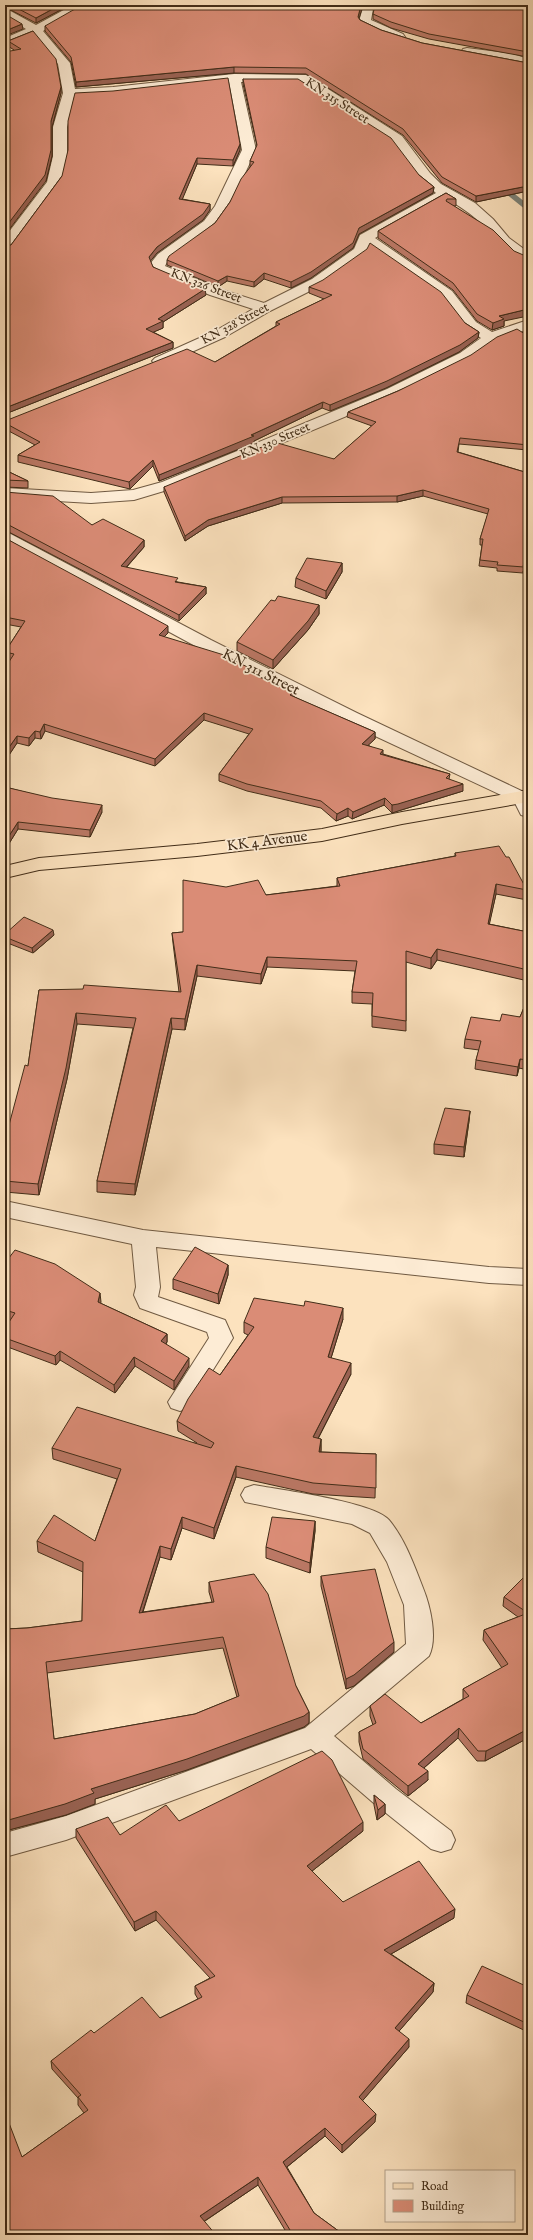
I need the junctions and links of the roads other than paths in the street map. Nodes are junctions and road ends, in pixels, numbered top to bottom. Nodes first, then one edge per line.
1 (82, 5) edge
2 (370, 5) edge
3 (5, 12) edge
4 (36, 30) junction
5 (412, 41) edge
6 (5, 42) edge
7 (456, 50) edge
8 (528, 63) edge
9 (234, 78) junction
10 (69, 93) junction
11 (445, 193) junction
12 (365, 238) junction
13 (5, 248) edge
14 (528, 259) edge
15 (265, 308) junction
16 (528, 324) edge
17 (491, 338) junction
18 (150, 365) edge
19 (5, 493) edge
20 (5, 536) edge
21 (526, 802) edge
22 (5, 872) edge
23 (5, 1209) edge
24 (143, 1238) junction
25 (528, 1277) edge
26 (180, 1402) dead end
27 (254, 1496) dead end
28 (315, 1736) junction
29 (441, 1840) dead end
30 (5, 1845) edge

1 - 4 street
2 - 5 street
3 - 4 street
4 - 6 street
4 - 10 street
7 - 8 street
9 - 10 street, KN 315 Street
9 - 11 street, KN 315 Street
9 - 15 street, KN 326 Street
10 - 13 street
11 - 12 street
11 - 14 street, KN 315 Street
12 - 15 street, KN 328 Street
12 - 17 street
15 - 18 street, KN 328 Street
16 - 17 street, KN 330 Street
17 - 19 street, KN 330 Street
20 - 21 street, KN 311 Street
21 - 22 main road, KK 4 Avenue
23 - 24 street
24 - 25 street
24 - 26 street
27 - 28 street
28 - 29 street
28 - 30 street

